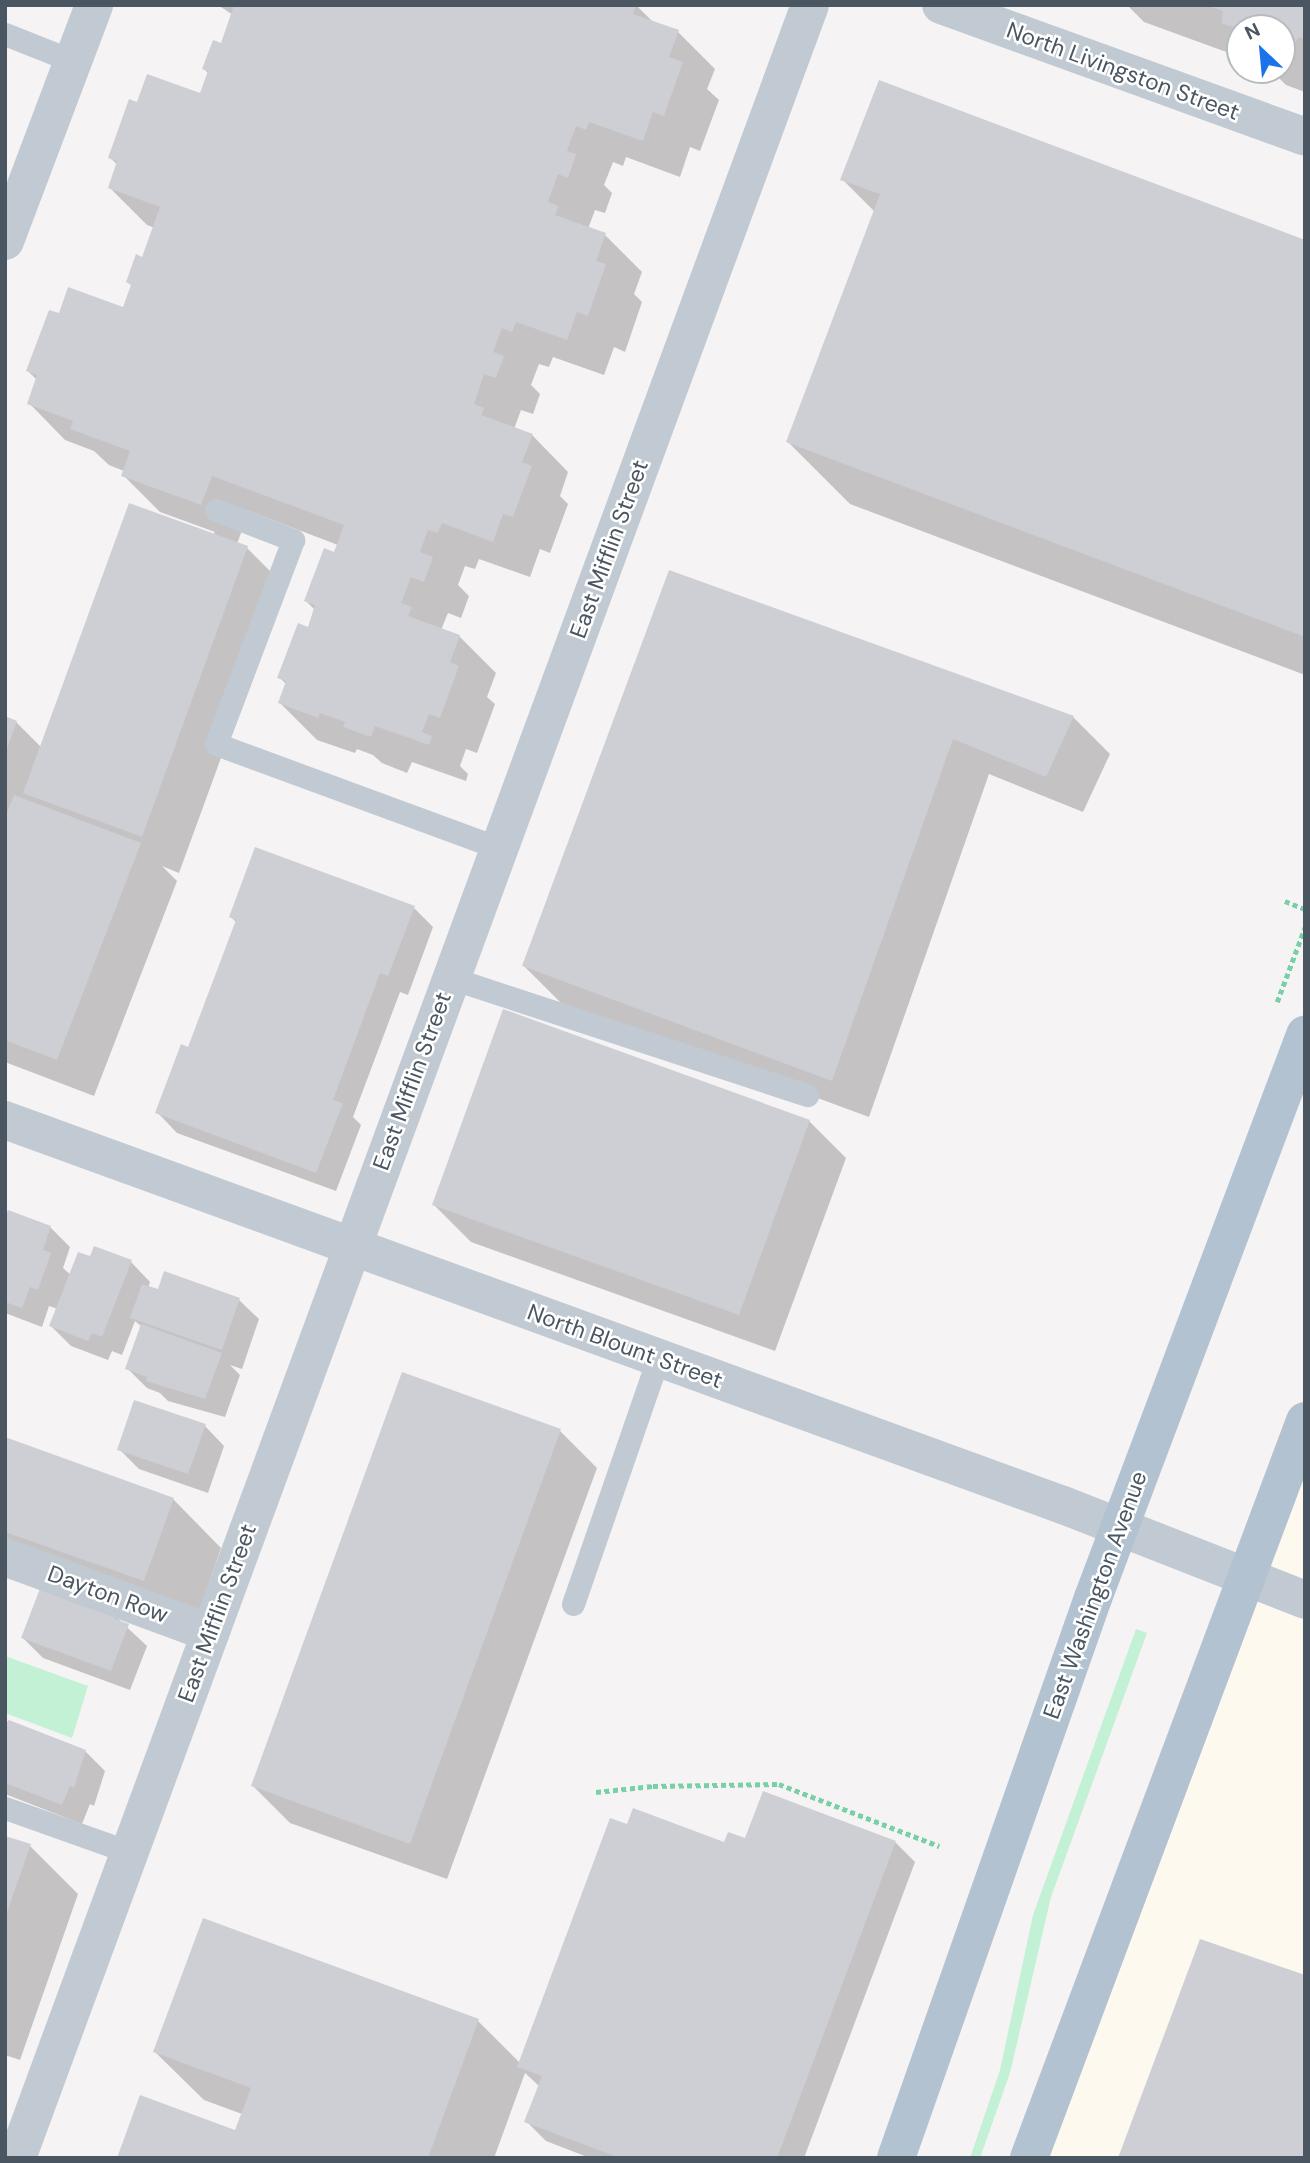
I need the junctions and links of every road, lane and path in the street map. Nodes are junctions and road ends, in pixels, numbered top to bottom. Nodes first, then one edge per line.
1 (94, 5) edge
2 (810, 5) edge
3 (940, 5) edge
4 (1010, 17) edge
5 (5, 34) edge
6 (73, 61) junction
7 (1305, 137) edge
8 (5, 241) edge
9 (216, 510) dead end
10 (499, 848) junction
11 (1285, 901) dead end
12 (1305, 909) edge
13 (451, 978) junction
14 (1305, 1035) edge
15 (807, 1095) dead end
16 (5, 1120) edge
17 (351, 1246) junction
18 (658, 1358) junction
19 (1305, 1421) edge
20 (1120, 1526) junction
21 (5, 1557) edge
22 (1244, 1576) junction
23 (1305, 1600) edge
24 (573, 1604) dead end
25 (210, 1633) junction
26 (596, 1792) dead end
27 (5, 1808) edge
28 (939, 1846) dead end
29 (129, 1852) junction
30 (17, 2158) edge
31 (896, 2158) edge
32 (1028, 2158) edge

1 - 6 street
2 - 10 street, East Mifflin Street
3 - 4 street, North Livingston Street
4 - 7 street, North Livingston Street
5 - 6 lane
6 - 8 street
9 - 10 lane
10 - 13 street, East Mifflin Street
11 - 12 path
13 - 15 lane
13 - 17 street, East Mifflin Street
14 - 20 main road, East Washington Avenue
16 - 17 street, North Blount Street
17 - 18 street, North Blount Street
17 - 25 street, East Mifflin Street
18 - 20 street, North Blount Street
18 - 24 lane
19 - 22 main road
20 - 22 street, North Blount Street
20 - 31 main road, East Washington Avenue
21 - 25 street, Dayton Row
22 - 23 street, North Blount Street
22 - 32 main road
25 - 29 street, East Mifflin Street
26 - 28 path
27 - 29 lane
29 - 30 street, East Mifflin Street

